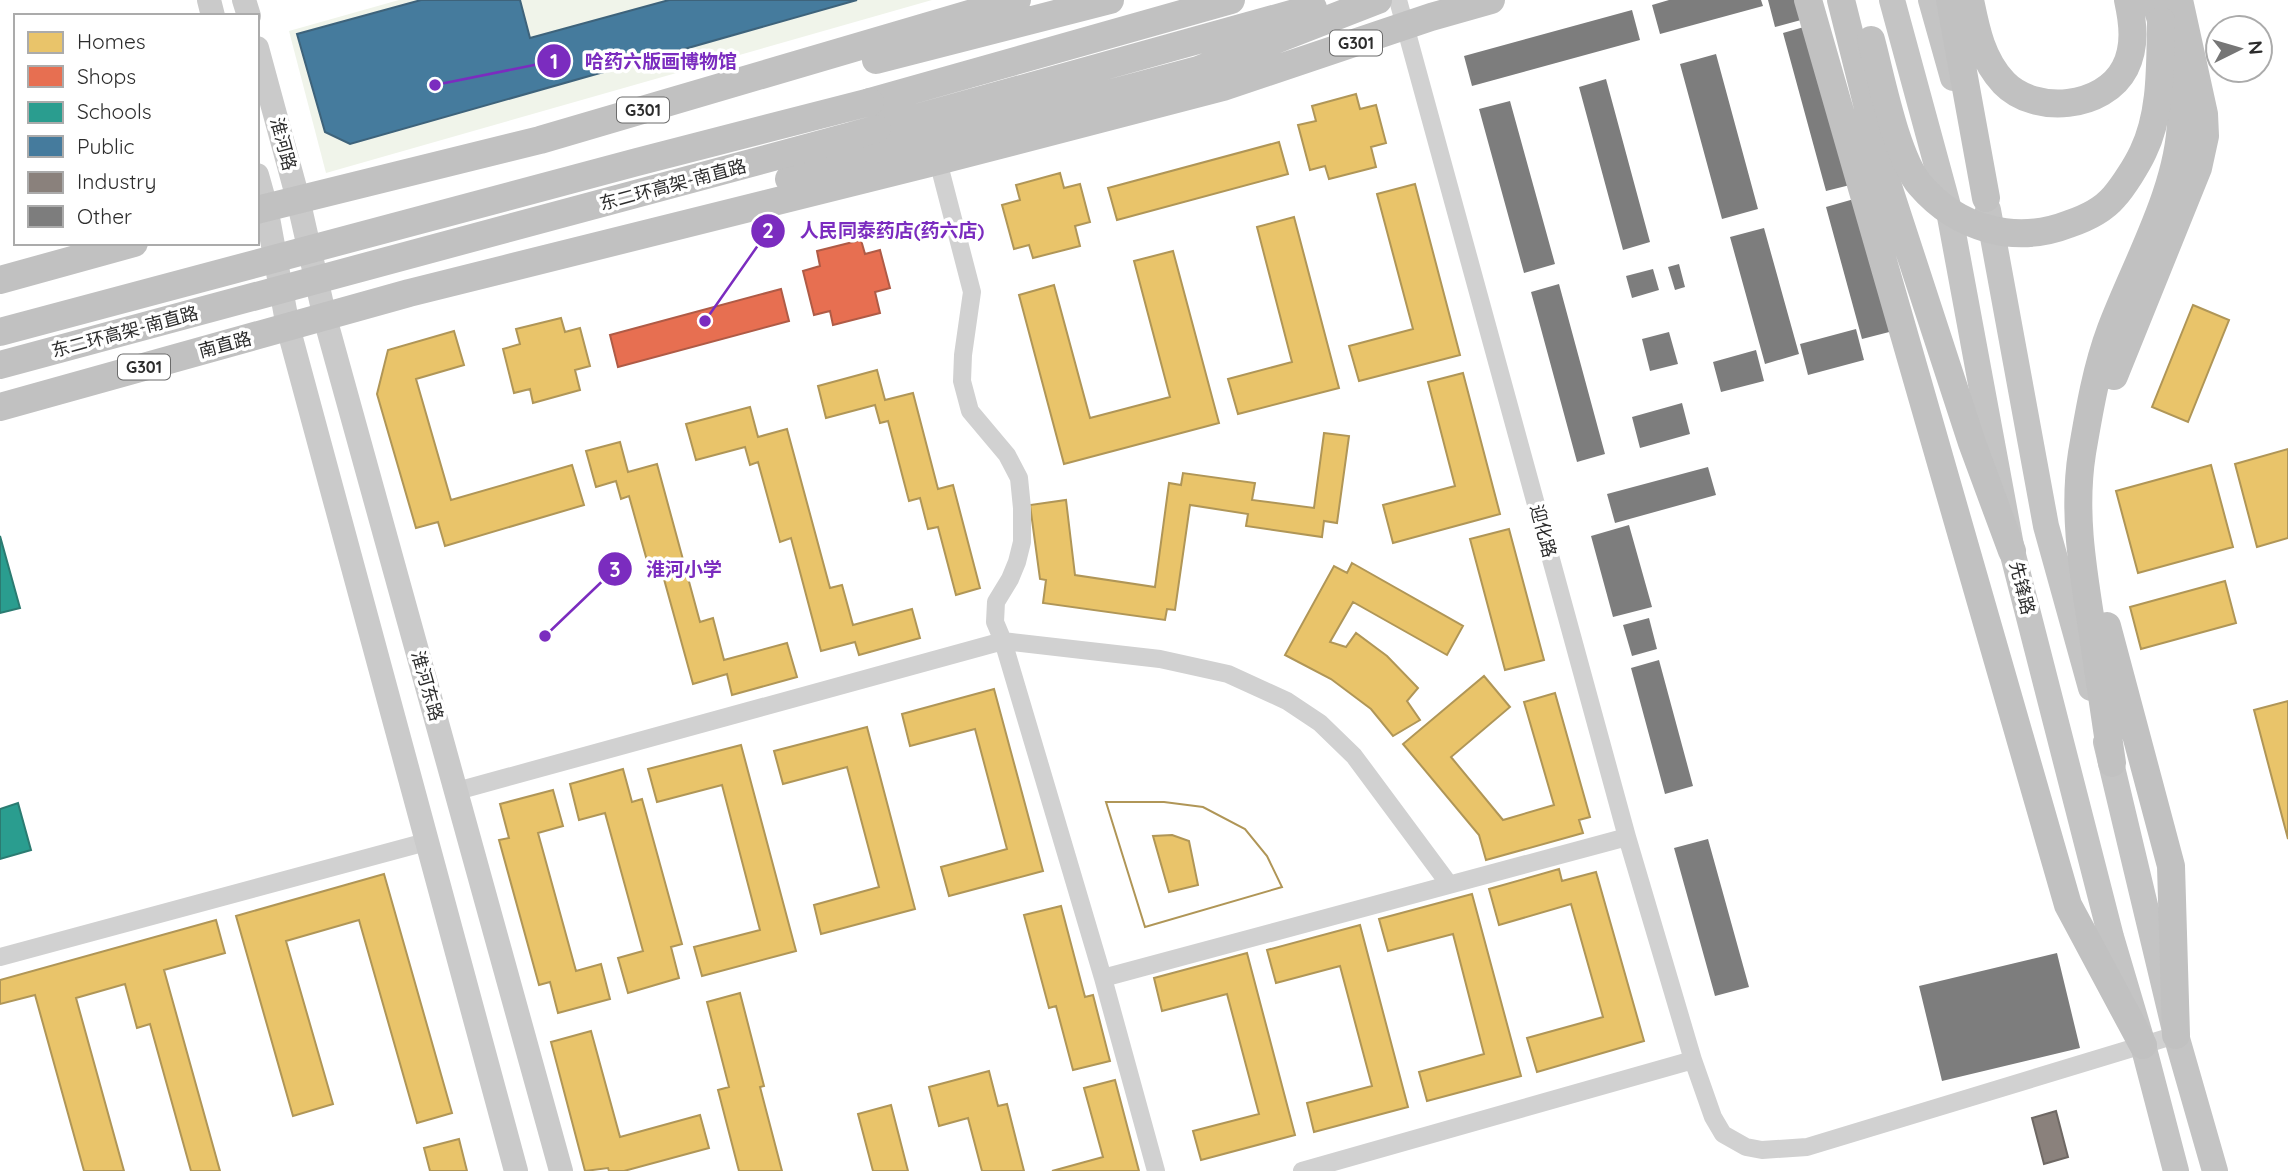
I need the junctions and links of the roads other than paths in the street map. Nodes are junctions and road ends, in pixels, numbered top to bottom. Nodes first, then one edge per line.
1 (1017, 0) edge
2 (1110, 0) edge
3 (1231, 0) edge
4 (1345, 0) edge
5 (1378, 0) edge
6 (1469, 0) edge
7 (1490, 0) edge
8 (1808, 0) edge
9 (1892, 0) edge
10 (1931, 0) edge
11 (1970, 0) edge
12 (2128, 0) edge
13 (1846, 1) edge
14 (2165, 7) edge
15 (1412, 14) edge
16 (1949, 19) edge
17 (259, 55) edge
18 (540, 140) junction
19 (938, 161) junction
20 (259, 188) edge
21 (1986, 198) joint
22 (298, 200) junction
23 (262, 208) edge
24 (127, 245) edge
25 (0, 280) edge
26 (409, 293) junction
27 (325, 318) junction
28 (288, 327) junction
29 (0, 332) edge
30 (0, 365) edge
31 (0, 407) edge
32 (2082, 453) junction
33 (2078, 512) junction
34 (2012, 551) junction
35 (1003, 641) junction
36 (2112, 763) junction
37 (457, 791) junction
38 (1627, 837) junction
39 (426, 842) junction
40 (1449, 884) junction
41 (0, 957) edge
42 (1103, 978) junction
43 (2176, 1035) junction
44 (2143, 1045) junction
45 (1693, 1060) junction
46 (516, 1171) edge
47 (561, 1171) edge
48 (1156, 1171) edge
49 (1302, 1171) edge
50 (2176, 1171) edge
51 (2216, 1171) edge

1 - 18 highway, G301
2 - 18 highway
3 - 29 highway, 东二环高架-南直路, bridge
4 - 30 highway, 东二环高架-南直路, bridge
5 - 26 highway
6 - 15 highway
7 - 15 highway, G301
8 - 44 highway
9 - 34 main road, 先锋路
10 - 16 main road
11 - 12 highway
13 - 14 highway, bridge
13 - 34 highway
14 - 32 highway, bridge
14 - 32 highway
15 - 19 highway, G301
15 - 38 street, 迎化路
16 - 21 highway
17 - 22 main road, 淮河路
18 - 22 highway, G301
19 - 26 highway, G301
19 - 35 street
20 - 23 main road, 淮河路
21 - 36 main road
22 - 23 highway, G301
22 - 27 main road, 淮河东路
23 - 28 main road
24 - 25 highway
26 - 27 highway, G301
27 - 28 highway, G301
27 - 37 main road, 淮河东路
28 - 31 highway, 南直路 / G301
28 - 39 main road
32 - 33 highway
33 - 36 highway
33 - 43 highway
34 - 44 main road, 先锋路
35 - 37 street
35 - 40 street
35 - 42 street
36 - 43 main road
37 - 47 main road, 淮河东路
38 - 40 street
38 - 45 street, 迎化路
39 - 41 street
39 - 46 main road
40 - 42 street
42 - 48 street
43 - 44 street, 迎化路
43 - 51 main road
44 - 45 street, 迎化路
44 - 50 main road, 先锋路
45 - 49 street

